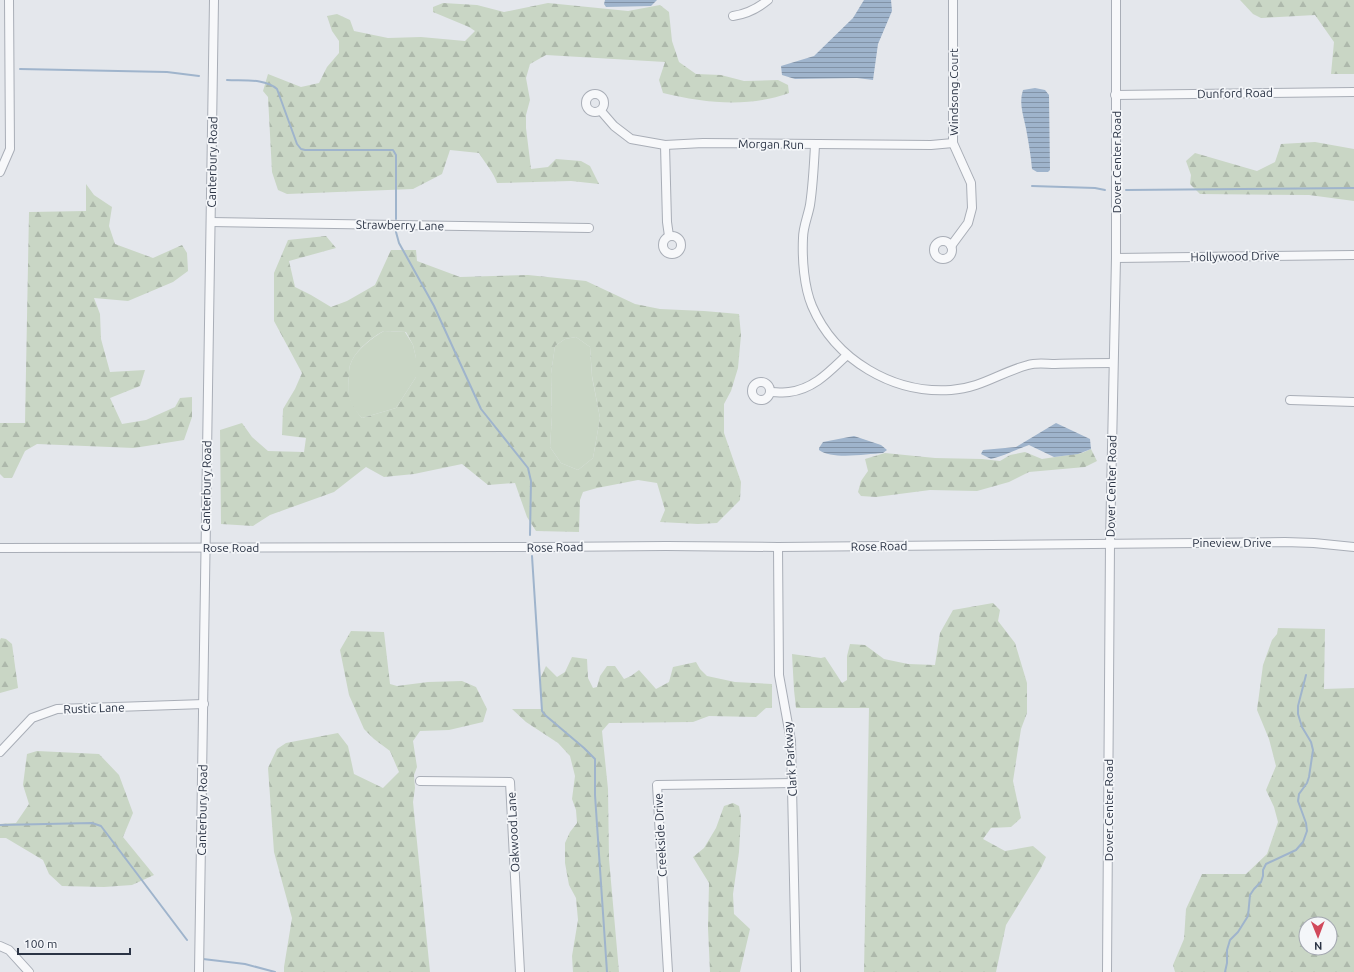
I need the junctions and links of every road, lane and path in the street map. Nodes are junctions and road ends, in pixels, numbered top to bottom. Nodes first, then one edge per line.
1 (9, 0) edge
2 (214, 0) edge
3 (768, 0) edge
4 (953, 0) edge
5 (1116, 0) edge
6 (732, 16) dead end
7 (1354, 92) edge
8 (1115, 95) junction
9 (601, 111) dead end
10 (953, 143) junction
11 (665, 145) junction
12 (815, 145) junction
13 (0, 172) edge
14 (210, 222) junction
15 (589, 228) dead end
16 (669, 236) dead end
17 (951, 246) dead end
18 (1354, 255) edge
19 (1116, 258) junction
20 (847, 355) junction
21 (1113, 363) junction
22 (770, 392) dead end
23 (1290, 400) dead end
24 (1354, 402) edge
25 (1110, 543) junction
26 (778, 547) junction
27 (1354, 547) edge
28 (0, 548) edge
29 (205, 548) junction
30 (204, 704) junction
31 (0, 752) edge
32 (420, 781) dead end
33 (793, 783) junction
34 (0, 946) edge
35 (29, 972) edge
36 (198, 972) edge
37 (520, 972) edge
38 (668, 972) edge
39 (796, 972) edge
40 (1107, 972) edge

1 - 13 street
2 - 14 street, Canterbury Road
3 - 6 street
4 - 10 street, Windsong Court
5 - 8 street, Dover Center Road
7 - 8 street, Dunford Road
8 - 19 street, Dover Center Road
9 - 11 street, Morgan Run
10 - 12 street, Morgan Run
10 - 17 street, Windsong Court
11 - 12 street, Morgan Run
11 - 16 street
12 - 20 street
14 - 15 street, Strawberry Lane
14 - 29 street, Canterbury Road
18 - 19 street, Hollywood Drive
19 - 21 street, Dover Center Road
20 - 21 street
20 - 22 street
21 - 25 street, Dover Center Road
23 - 24 street
25 - 26 street, Rose Road
25 - 27 street, Pineview Drive
25 - 40 street, Dover Center Road
26 - 29 street, Rose Road
26 - 33 street, Clark Parkway
28 - 29 street, Rose Road
29 - 30 street, Canterbury Road
30 - 31 street, Rustic Lane
30 - 36 street, Canterbury Road
32 - 37 street, Oakwood Lane
33 - 38 street, Creekside Drive
33 - 39 street, Clark Parkway
34 - 35 street

